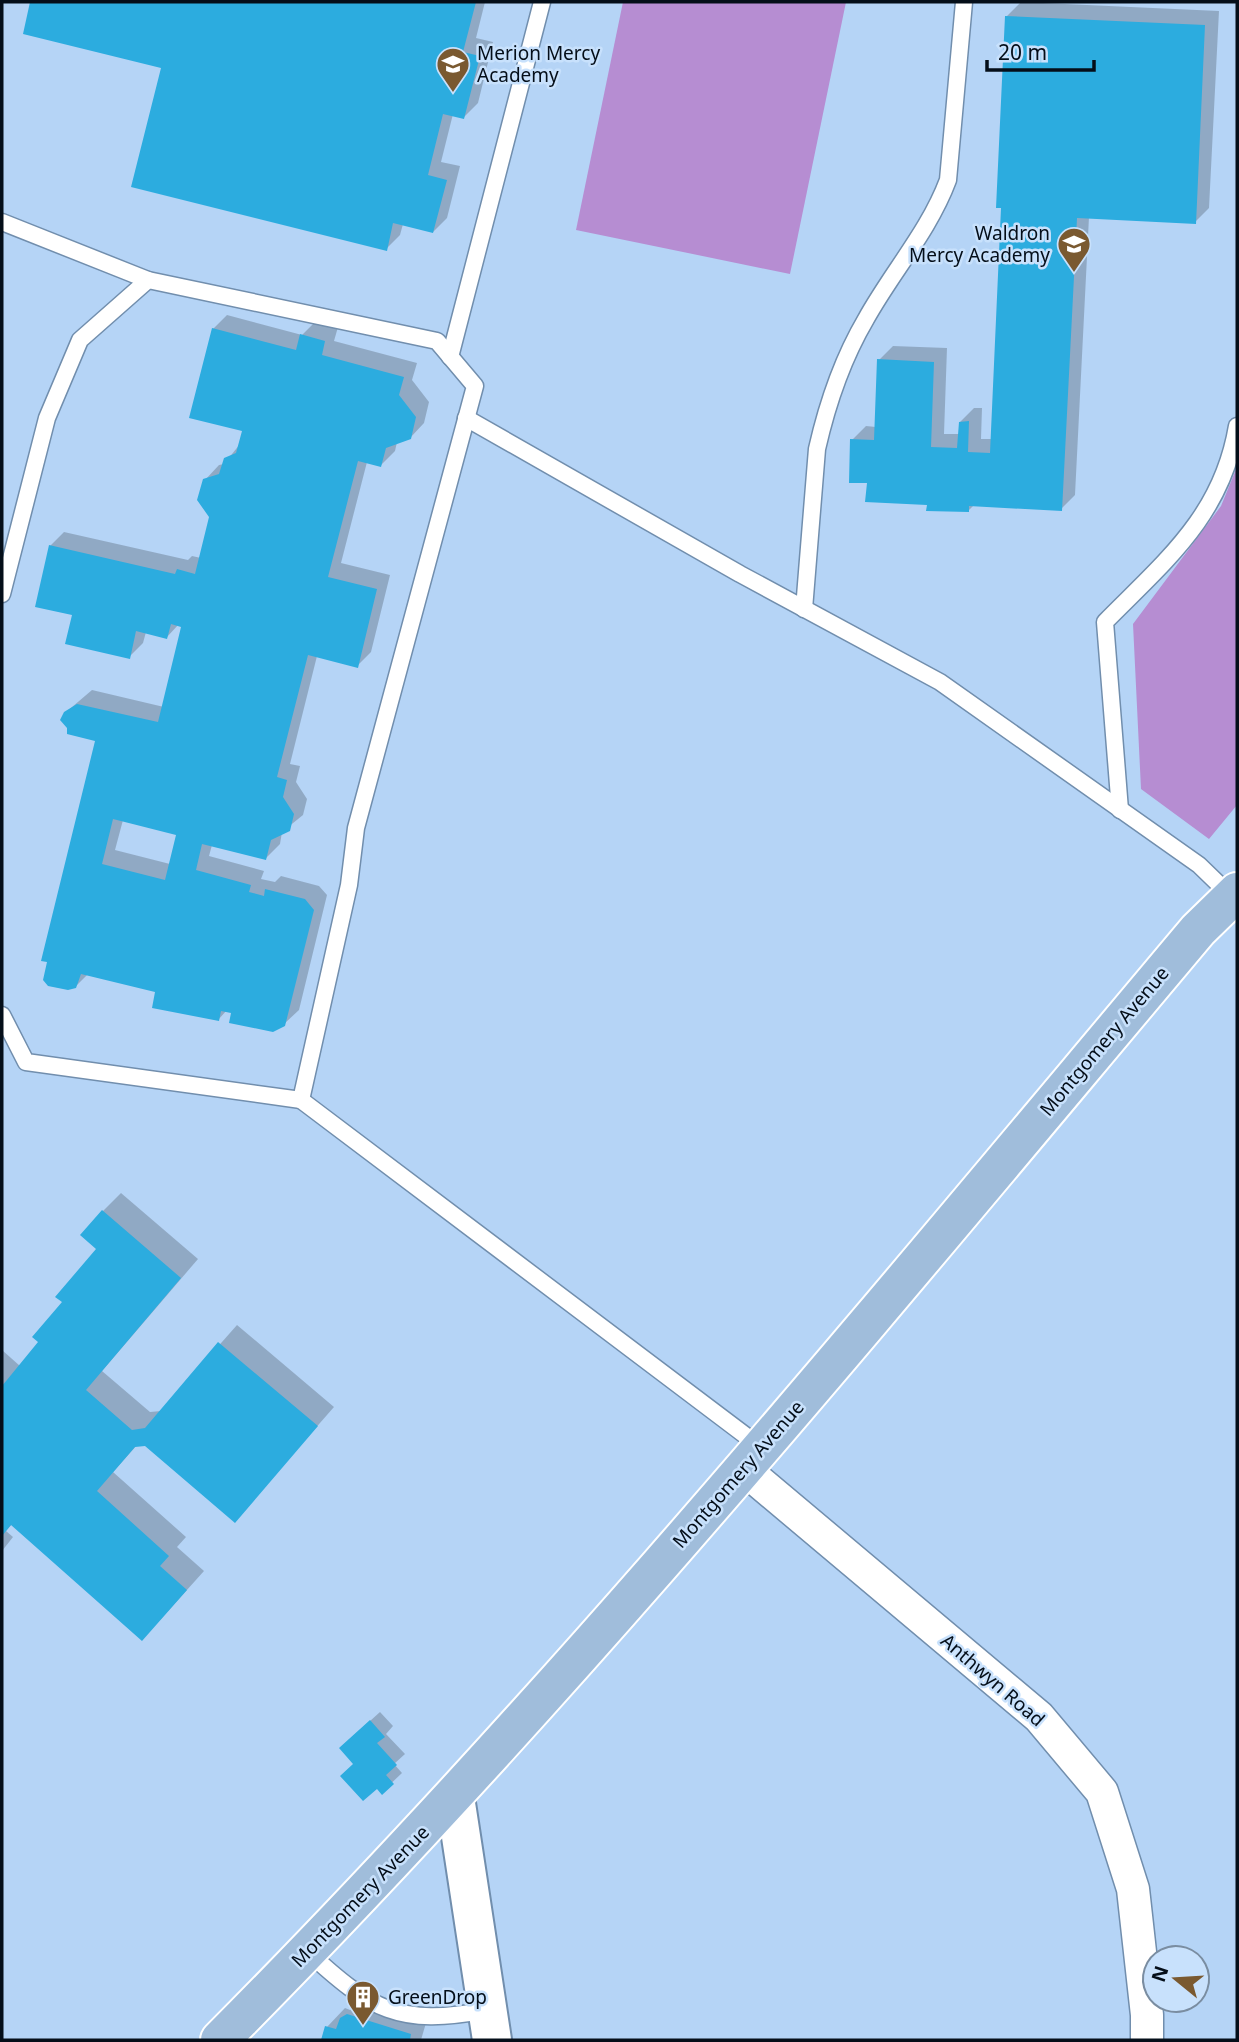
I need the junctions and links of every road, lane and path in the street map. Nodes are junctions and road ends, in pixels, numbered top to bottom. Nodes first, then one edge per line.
1 (542, 2) edge
2 (964, 2) edge
3 (2, 222) edge
4 (148, 280) junction
5 (450, 357) junction
6 (466, 418) junction
7 (1237, 426) edge
8 (2, 594) edge
9 (804, 608) junction
10 (1120, 810) junction
11 (1236, 897) edge
12 (2, 1015) edge
13 (301, 1100) junction
14 (753, 1458) junction
15 (455, 1797) junction
16 (307, 1951) junction
17 (490, 2025) edge
18 (220, 2040) edge
19 (1147, 2040) edge

1 - 5 lane
2 - 9 lane
3 - 4 lane
4 - 5 lane
4 - 8 lane
5 - 6 lane
6 - 9 lane
6 - 13 lane
7 - 10 lane
9 - 10 lane
10 - 11 lane
11 - 14 main road, Montgomery Avenue
12 - 13 lane
13 - 14 lane
14 - 15 main road, Montgomery Avenue
14 - 19 street, Anthwyn Road
15 - 16 main road, Montgomery Avenue
15 - 17 street
16 - 17 lane
16 - 18 main road, Montgomery Avenue

